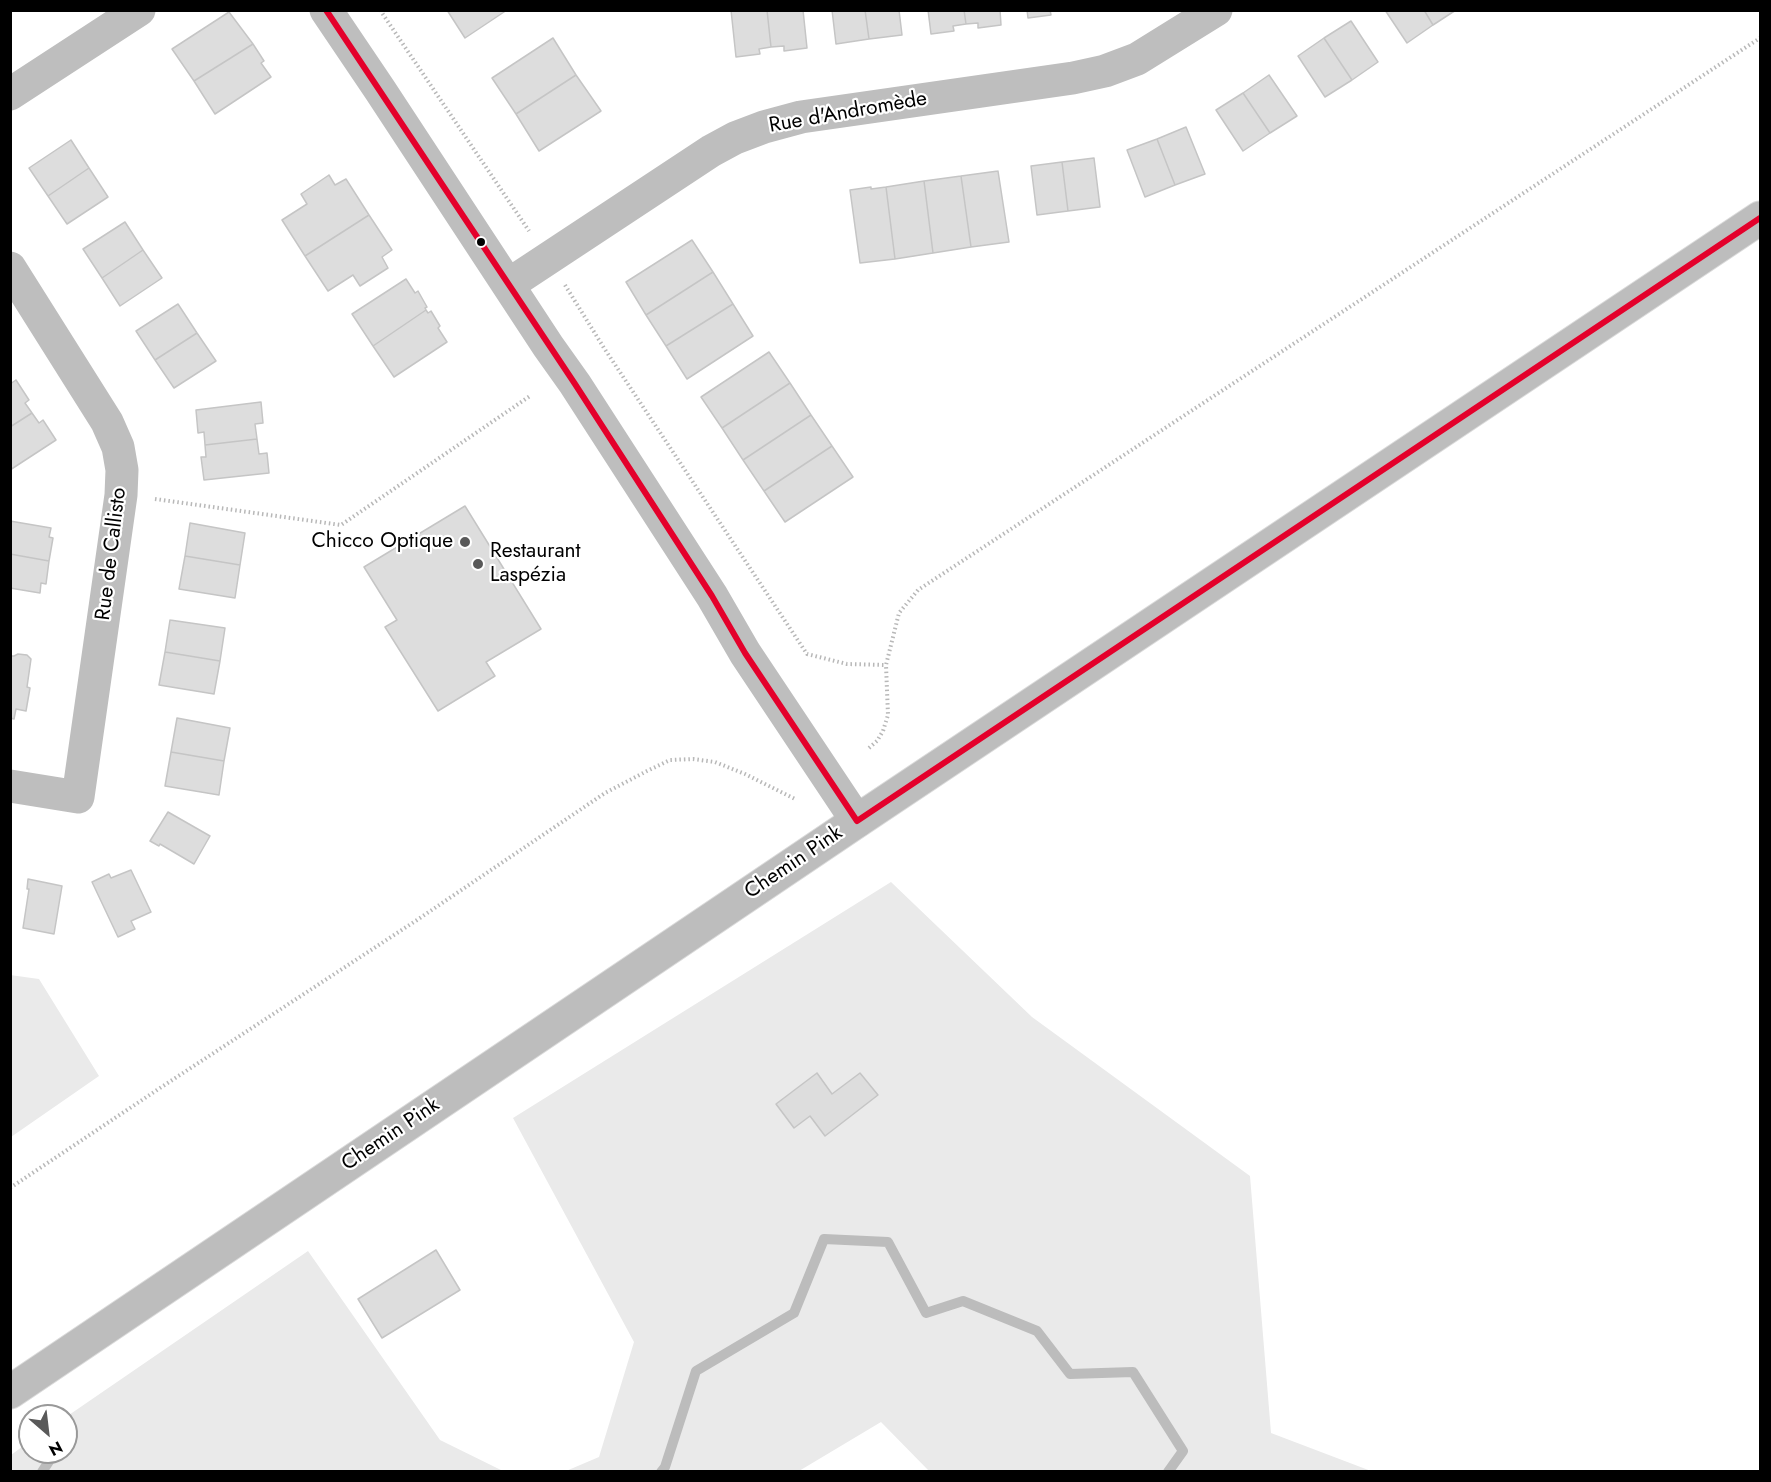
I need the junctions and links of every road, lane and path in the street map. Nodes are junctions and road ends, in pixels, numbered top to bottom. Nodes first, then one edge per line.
1 (139, 10) edge
2 (326, 10) edge
3 (380, 10) edge
4 (1216, 10) edge
5 (1761, 38) edge
6 (10, 94) edge
7 (1761, 218) edge
8 (548, 259) junction
9 (10, 268) edge
10 (508, 285) junction
11 (531, 396) dead end
12 (121, 495) junction
13 (886, 665) junction
14 (868, 748) dead end
15 (10, 786) edge
16 (795, 799) dead end
17 (857, 821) junction
18 (10, 1188) edge
19 (10, 1392) edge

1 - 6 street
2 - 10 street
3 - 8 path
4 - 8 street, Rue d'Andromède
5 - 13 path
7 - 17 main road, Chemin Pink
8 - 10 street, Rue d'Andromède
8 - 13 path
9 - 12 street, Rue de Callisto
10 - 17 street
11 - 12 path
12 - 15 street, Rue de Callisto
13 - 14 path
16 - 18 path
17 - 19 main road, Chemin Pink

